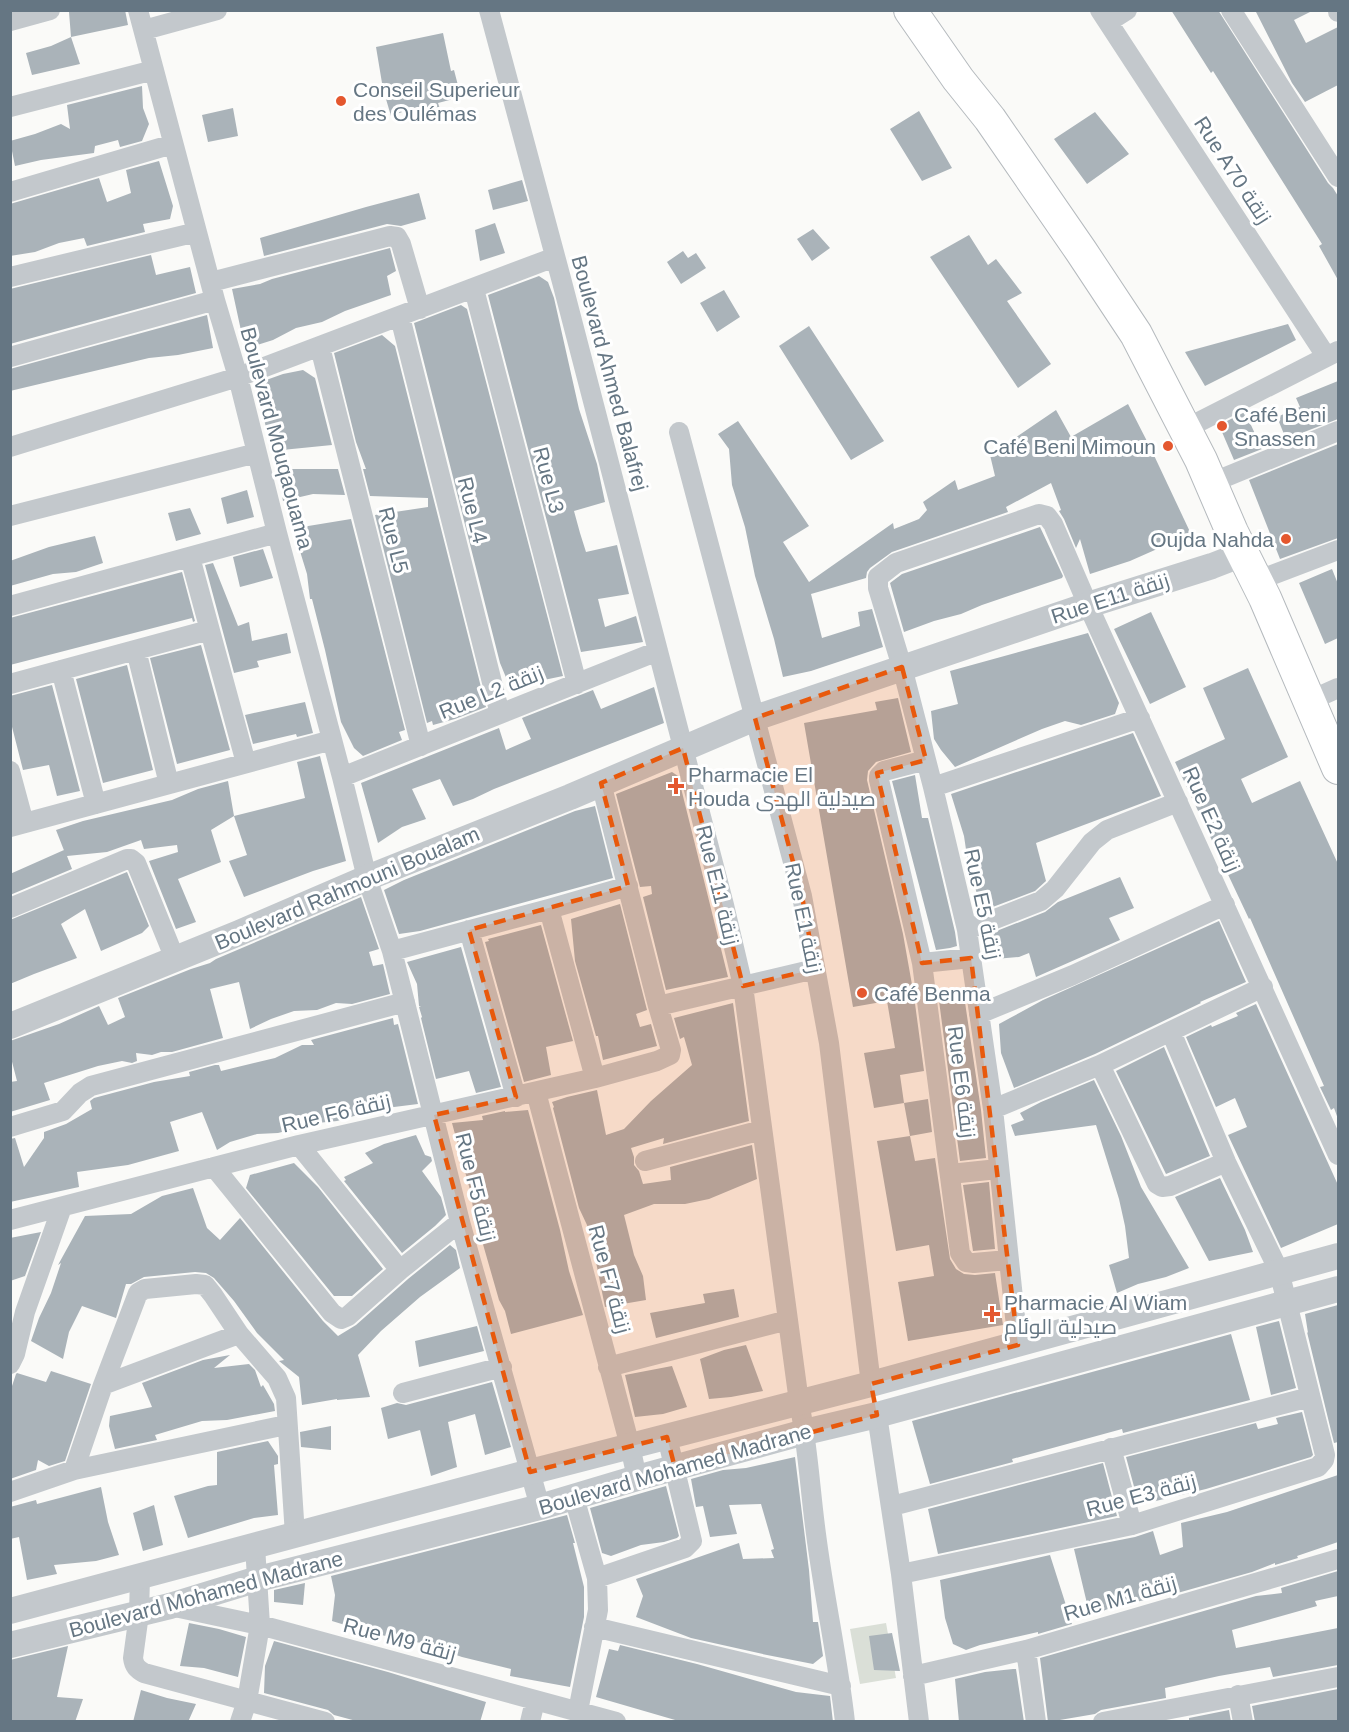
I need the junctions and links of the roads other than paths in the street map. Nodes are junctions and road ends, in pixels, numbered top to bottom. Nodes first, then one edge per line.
1 (50, 10) edge
2 (138, 10) edge
3 (217, 10) edge
4 (910, 10) edge
5 (1127, 10) edge
6 (1231, 10) edge
7 (494, 15) edge
8 (1104, 16) edge
9 (10, 21) edge
10 (144, 30) junction
11 (154, 70) junction
12 (10, 107) edge
13 (173, 144) junction
14 (1338, 177) edge
15 (10, 192) edge
16 (197, 232) junction
17 (555, 257) junction
18 (10, 277) edge
19 (474, 289) junction
20 (213, 291) junction
21 (420, 309) junction
22 (400, 317) junction
23 (320, 347) junction
24 (1332, 354) edge
25 (10, 357) edge
26 (238, 378) junction
27 (1185, 429) junction
28 (1338, 431) edge
29 (679, 432) dead end
30 (10, 447) edge
31 (257, 453) junction
32 (1211, 483) junction
33 (10, 516) edge
34 (277, 533) junction
35 (1338, 550) edge
36 (190, 557) junction
37 (1249, 567) junction
38 (878, 588) joint
39 (1088, 604) junction
40 (10, 606) edge
41 (209, 630) junction
42 (136, 650) junction
43 (658, 651) junction
44 (902, 668) junction
45 (61, 670) junction
46 (10, 684) edge
47 (577, 684) junction
48 (1338, 688) edge
49 (1309, 701) junction
50 (500, 714) junction
51 (755, 718) junction
52 (1140, 718) junction
53 (332, 740) junction
54 (421, 746) junction
55 (683, 748) junction
56 (926, 760) junction
57 (246, 763) junction
58 (1338, 768) edge
59 (10, 771) edge
60 (342, 777) junction
61 (601, 783) junction
62 (169, 784) junction
63 (933, 787) junction
64 (1178, 802) junction
65 (96, 804) junction
66 (17, 825) edge
67 (367, 878) junction
68 (628, 886) junction
69 (1225, 905) junction
70 (10, 908) edge
71 (549, 909) junction
72 (469, 930) junction
73 (967, 930) junction
74 (392, 951) junction
75 (971, 958) junction
76 (175, 959) junction
77 (922, 963) junction
78 (815, 969) junction
79 (743, 986) junction
80 (1263, 987) junction
81 (405, 1002) junction
82 (658, 1006) junction
83 (979, 1014) junction
84 (10, 1026) edge
85 (1171, 1032) junction
86 (1100, 1065) junction
87 (595, 1078) junction
88 (536, 1092) junction
89 (516, 1097) junction
90 (993, 1109) junction
91 (434, 1115) junction
92 (10, 1127) edge
93 (762, 1130) junction
94 (299, 1145) junction
95 (1338, 1155) edge
96 (645, 1161) dead end
97 (1226, 1162) junction
98 (214, 1167) junction
99 (998, 1169) junction
100 (950, 1174) junction
101 (62, 1207) junction
102 (10, 1220) edge
103 (460, 1222) junction
104 (1338, 1256) edge
105 (1008, 1260) junction
106 (400, 1270) junction
107 (1279, 1272) junction
108 (1338, 1289) edge
109 (1287, 1302) junction
110 (18, 1314) edge
111 (788, 1320) junction
112 (239, 1334) junction
113 (1018, 1345) junction
114 (10, 1364) edge
115 (502, 1367) junction
116 (608, 1367) junction
117 (871, 1384) junction
118 (103, 1385) junction
119 (403, 1393) dead end
120 (1310, 1397) junction
121 (799, 1402) junction
122 (877, 1415) junction
123 (286, 1425) junction
124 (805, 1432) junction
125 (667, 1437) junction
126 (630, 1446) junction
127 (1111, 1448) junction
128 (675, 1468) junction
129 (74, 1470) junction
130 (530, 1472) junction
131 (637, 1478) junction
132 (10, 1492) edge
133 (574, 1497) junction
134 (892, 1506) junction
135 (540, 1507) junction
136 (358, 1518) junction
137 (1132, 1525) junction
138 (296, 1535) junction
139 (255, 1546) junction
140 (368, 1551) junction
141 (1338, 1559) edge
142 (901, 1574) junction
143 (140, 1576) junction
144 (597, 1578) junction
145 (258, 1579) junction
146 (170, 1606) junction
147 (10, 1611) edge
148 (139, 1614) junction
149 (260, 1625) junction
150 (594, 1627) junction
151 (10, 1645) edge
152 (1026, 1650) junction
153 (913, 1676) junction
154 (1338, 1677) edge
155 (841, 1686) junction
156 (1238, 1695) junction
157 (246, 1701) junction
158 (535, 1701) junction
159 (578, 1711) junction
160 (1164, 1716) edge
161 (240, 1722) edge
162 (325, 1722) edge
163 (530, 1722) edge
164 (616, 1722) edge
165 (845, 1722) edge
166 (919, 1722) edge
167 (1036, 1722) edge
168 (1103, 1722) edge
169 (1243, 1722) edge

1 - 9 street
2 - 10 street, Boulevard Mouqaouama
3 - 10 street
4 - 27 main road
5 - 8 street
6 - 14 street
7 - 17 street, Boulevard Ahmed Balafrej
8 - 24 street, Rue A70 زنقة
10 - 11 street, Boulevard Mouqaouama
11 - 12 street
11 - 13 street, Boulevard Mouqaouama
13 - 15 street
13 - 16 street, Boulevard Mouqaouama
16 - 18 street
16 - 20 street, Boulevard Mouqaouama
17 - 19 street
17 - 43 street, Boulevard Ahmed Balafrej
19 - 21 street
19 - 47 street, Rue L3
20 - 21 street
20 - 25 street
20 - 26 street, Boulevard Mouqaouama
21 - 22 street
22 - 23 street
22 - 50 street, Rue L4
23 - 26 street
23 - 54 street, Rue L5
24 - 27 street
26 - 30 street
26 - 31 street, Boulevard Mouqaouama
27 - 32 main road
28 - 32 street
29 - 51 street, Rue E1 زنقة
31 - 33 street
31 - 34 street, Boulevard Mouqaouama
32 - 37 main road
34 - 36 street
34 - 53 street, Boulevard Mouqaouama
35 - 37 street
36 - 40 street
36 - 41 street
37 - 39 street, Rue E11 زنقة
37 - 49 main road
38 - 39 street, Rue E2 زنقة
38 - 44 street, Rue E5 زنقة
39 - 44 street, Rue E11 زنقة
39 - 52 street, Rue E2 زنقة
41 - 42 street
41 - 57 street
42 - 45 street
42 - 62 street
43 - 47 street, Rue L2 زنقة
43 - 55 street, Boulevard Ahmed Balafrej
44 - 51 street, Rue E11 زنقة
44 - 56 street, Rue E5 زنقة
45 - 46 street
45 - 65 street
47 - 50 street, Rue L2 زنقة
48 - 49 street
49 - 58 main road
50 - 54 street, Rue L2 زنقة
51 - 55 street, Rue E11 زنقة
51 - 78 street, Rue E1 زنقة
52 - 63 street
52 - 64 street, Rue E2 زنقة
53 - 57 street
53 - 60 street, Boulevard Mouqaouama
54 - 60 street, Rue L2 زنقة
55 - 61 street, Boulevard Rahmouni Boualam
55 - 79 street, Rue E11 زنقة
56 - 63 street, Rue E5 زنقة
56 - 77 street, Rue E6 زنقة
57 - 62 street
59 - 66 street
60 - 67 street, Boulevard Mouqaouama
61 - 67 street, Boulevard Rahmouni Boualam
61 - 68 street
62 - 65 street
63 - 73 street, Rue E5 زنقة
64 - 69 street, Rue E2 زنقة
64 - 73 street
65 - 66 street
67 - 74 street, Rue F5 زنقة
67 - 76 street, Boulevard Rahmouni Boualam
68 - 71 street
68 - 82 street
69 - 80 street, Rue E2 زنقة
69 - 83 street
70 - 76 street
71 - 72 street
71 - 87 street
72 - 74 street
72 - 89 street
73 - 75 street, Rue E5 زنقة
74 - 81 street, Rue F5 زنقة
75 - 77 street
75 - 83 street, Rue E5 زنقة
76 - 84 street, Boulevard Rahmouni Boualam
77 - 100 street, Rue E6 زنقة
78 - 79 street
78 - 117 street, Rue E1 زنقة
79 - 82 street
79 - 93 street, Rue E11 زنقة
80 - 85 street
80 - 95 street, Rue E2 زنقة
81 - 91 street, Rue F5 زنقة
81 - 92 street
82 - 87 street, Rue F6 زنقة
83 - 90 street, Rue E5 زنقة
85 - 86 street
85 - 97 street, Rue E3 زنقة
86 - 90 street
86 - 97 street
87 - 88 street, Rue F6 زنقة
88 - 89 street, Rue F6 زنقة
88 - 116 street, Rue F7 زنقة
89 - 91 street, Rue F6 زنقة
90 - 99 street, Rue E5 زنقة
91 - 94 street, Rue F6 زنقة
91 - 103 street, Rue F5 زنقة
93 - 96 street
93 - 111 street, Rue E11 زنقة
94 - 98 street, Rue F6 زنقة
94 - 106 street
97 - 107 street, Rue E3 زنقة
98 - 101 street, Rue F6 زنقة
98 - 106 street
99 - 100 street
99 - 105 street, Rue E5 زنقة
100 - 105 street, Rue E6 زنقة
101 - 102 street, Rue F6 زنقة
101 - 110 street
103 - 106 street
103 - 115 street, Rue F5 زنقة
104 - 107 street, Boulevard Mohamed Madrane
105 - 113 street, Rue E5 زنقة
107 - 109 street, Rue E3 زنقة
107 - 113 street, Boulevard Mohamed Madrane
108 - 109 street, Boulevard Mohamed Madrane
109 - 120 street, Rue E3 زنقة
109 - 122 street, Boulevard Mohamed Madrane
110 - 114 street
111 - 116 street
111 - 121 street, Rue E11 زنقة
112 - 118 street
112 - 118 street
112 - 123 street
113 - 117 street, Boulevard Mohamed Madrane
115 - 119 street
115 - 130 street, Rue F5 زنقة
116 - 126 street, Rue F7 زنقة
117 - 121 street, Boulevard Mohamed Madrane
117 - 122 street, Rue E1 زنقة
118 - 129 street
120 - 127 street
120 - 137 street, Rue E3 زنقة
121 - 124 street, Rue E11 زنقة
121 - 125 street, Boulevard Mohamed Madrane
122 - 124 street, Boulevard Mohamed Madrane
122 - 134 street
123 - 129 street
123 - 138 street
124 - 128 street, Boulevard Mohamed Madrane
124 - 155 street, Rue E11 زنقة
125 - 126 street, Boulevard Mohamed Madrane
125 - 128 street
126 - 130 street, Boulevard Mohamed Madrane
126 - 131 street, Rue F7 زنقة
127 - 134 street
127 - 137 street
128 - 131 street, Boulevard Mohamed Madrane
128 - 144 street
129 - 132 street
130 - 135 street, Rue F5 زنقة
130 - 136 street, Boulevard Mohamed Madrane
131 - 133 street, Boulevard Mohamed Madrane
133 - 135 street, Boulevard Mohamed Madrane
133 - 144 street
134 - 142 street
135 - 140 street, Boulevard Mohamed Madrane
136 - 138 street, Boulevard Mohamed Madrane
136 - 140 street
137 - 142 street, Rue E3 زنقة
138 - 139 street, Boulevard Mohamed Madrane
139 - 143 street, Boulevard Mohamed Madrane
139 - 145 street
140 - 145 street, Boulevard Mohamed Madrane
141 - 152 street, Rue M1 زنقة
142 - 153 street
143 - 147 street, Boulevard Mohamed Madrane
143 - 148 street
144 - 150 street
145 - 146 street, Boulevard Mohamed Madrane
145 - 149 street
146 - 148 street, Boulevard Mohamed Madrane
146 - 149 street, Rue M9 زنقة
148 - 151 street, Boulevard Mohamed Madrane
148 - 157 street
149 - 157 street
149 - 158 street, Rue M9 زنقة
150 - 155 street
150 - 159 street
152 - 153 street, Rue M1 زنقة
152 - 167 street
153 - 166 street
154 - 156 street
155 - 165 street, Rue E11 زنقة
156 - 160 street
156 - 169 street
157 - 161 street
157 - 162 street
158 - 159 street, Rue M9 زنقة
158 - 163 street
159 - 164 street, Rue M9 زنقة
160 - 168 street

